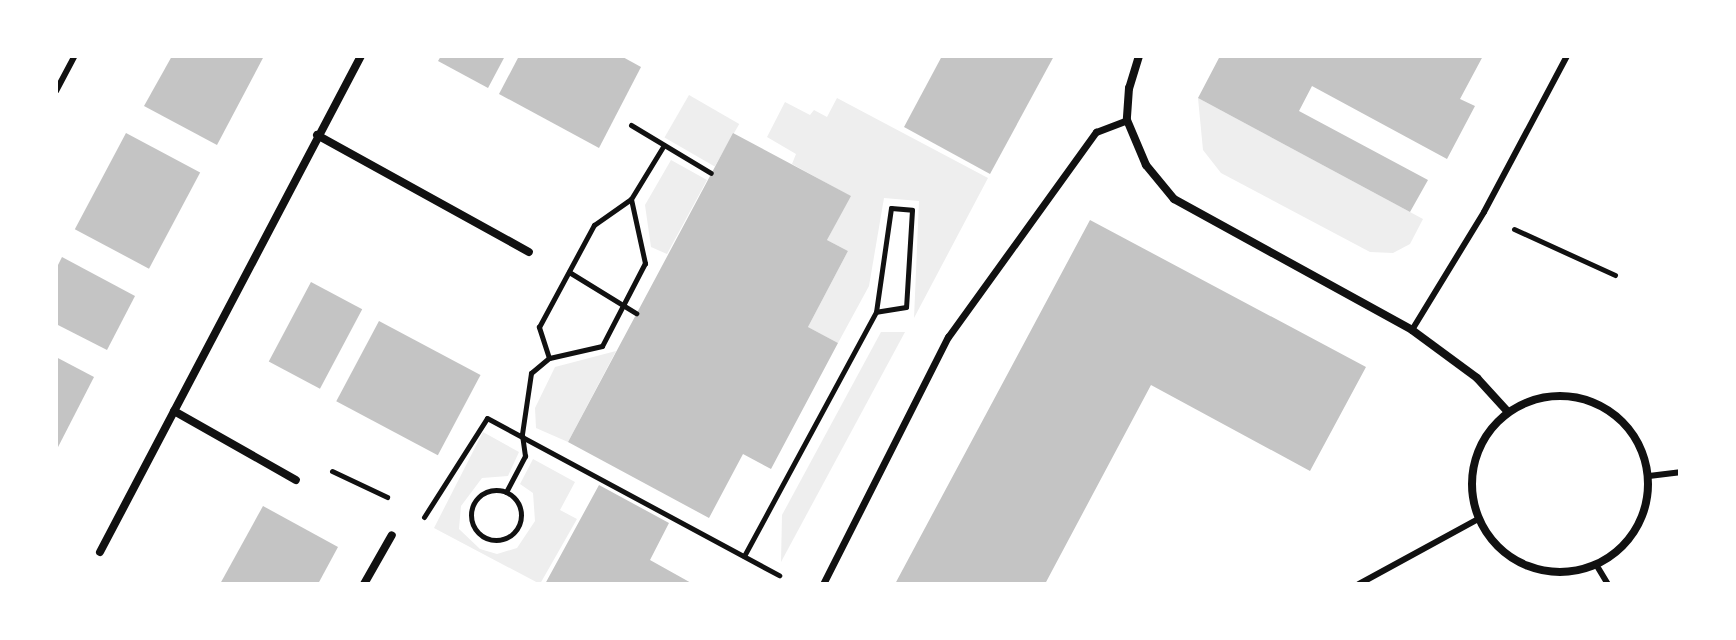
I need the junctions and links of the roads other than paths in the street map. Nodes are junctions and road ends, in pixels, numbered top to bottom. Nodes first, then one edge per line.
1 (75, 56) edge
2 (361, 56) edge
3 (1139, 56) edge
4 (1567, 56) edge
5 (56, 91) edge
6 (1127, 120) junction
7 (317, 135) junction
8 (529, 252) road end
9 (1412, 330) junction
10 (174, 411) junction
11 (1508, 412) junction
12 (1680, 472) edge
13 (1649, 476) junction
14 (296, 480) road end
15 (1478, 519) junction
16 (392, 535) dead end
17 (100, 552) dead end
18 (1597, 566) junction
19 (364, 584) edge
20 (823, 584) edge
21 (1359, 584) edge
22 (1608, 584) edge

1 - 5 lane
2 - 7 street
3 - 6 street
4 - 9 lane
6 - 9 street
6 - 20 street
7 - 8 street
7 - 10 street
9 - 11 street
10 - 14 street
10 - 17 street
11 - 13 street
11 - 15 street
12 - 13 lane
13 - 18 street
15 - 18 street
15 - 21 lane
16 - 19 street
18 - 22 lane

